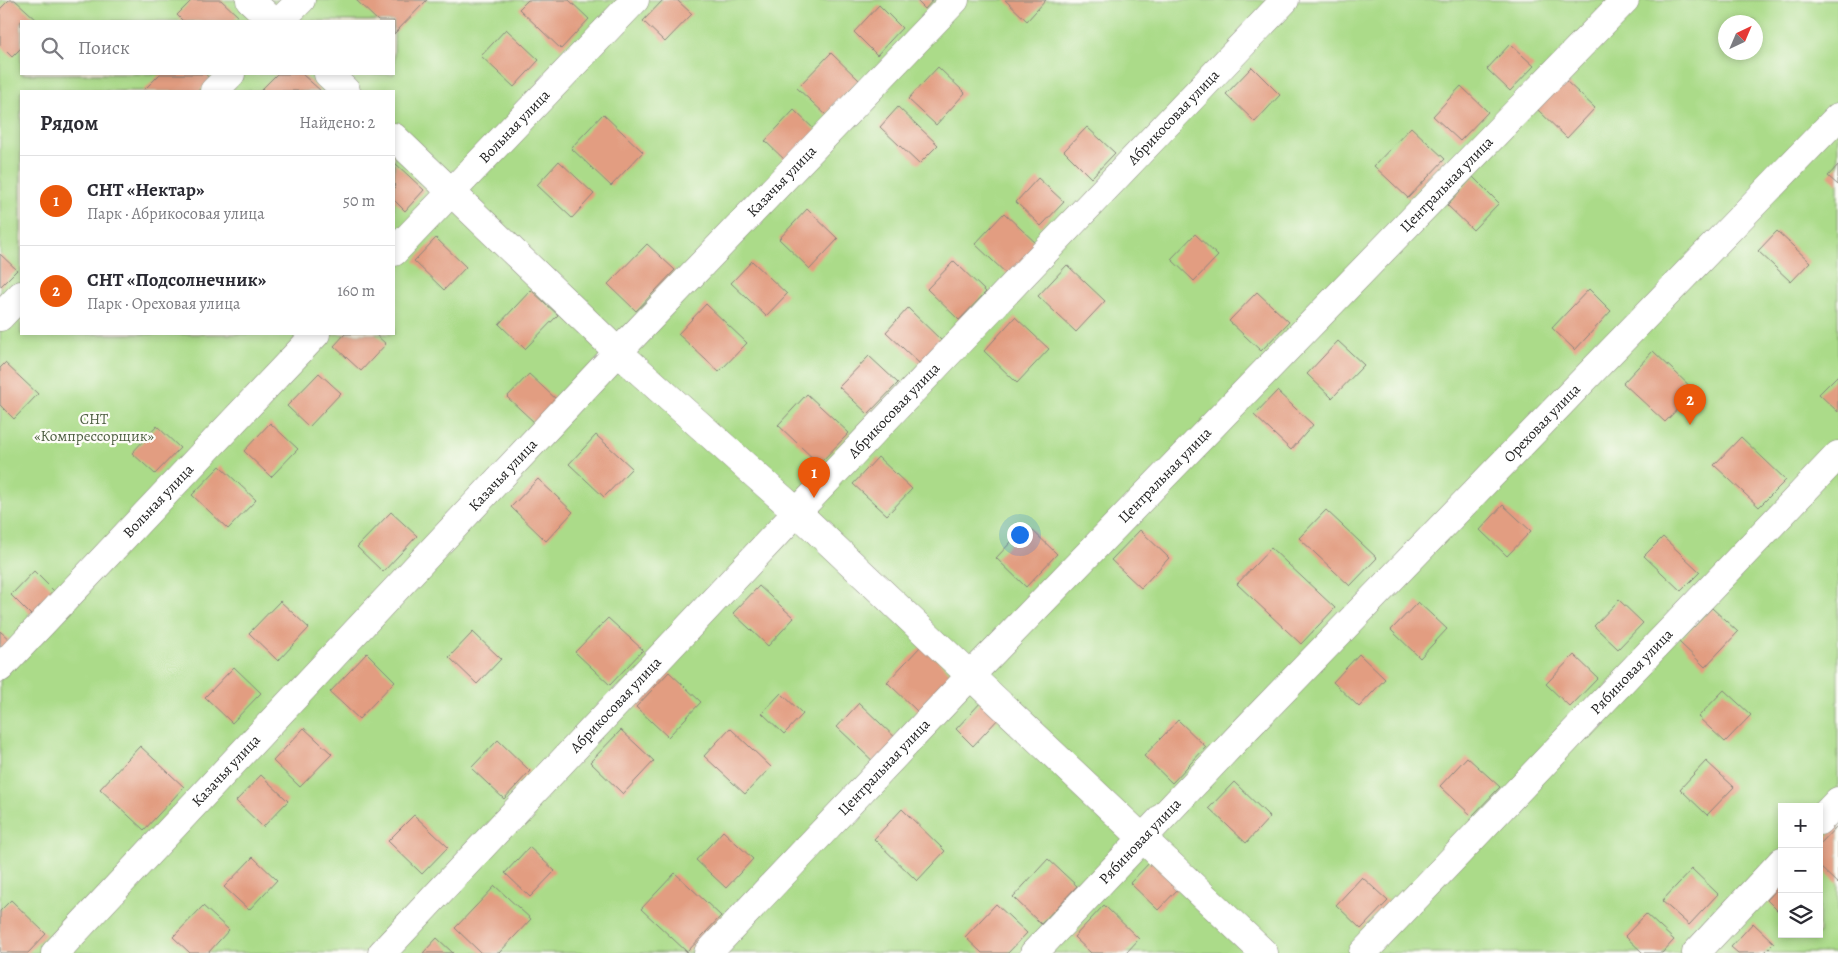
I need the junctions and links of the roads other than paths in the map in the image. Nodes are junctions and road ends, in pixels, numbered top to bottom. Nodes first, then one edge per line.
1 (250, 0) edge
2 (301, 0) edge
3 (635, 0) edge
4 (955, 0) edge
5 (1285, 0) edge
6 (1625, 0) edge
7 (272, 20) edge
8 (281, 20) edge
9 (230, 75) edge
10 (329, 75) edge
11 (215, 90) edge
12 (345, 90) edge
13 (1838, 117) edge
14 (395, 138) edge
15 (451, 192) junction
16 (395, 251) edge
17 (20, 296) edge
18 (0, 317) edge
19 (315, 335) edge
20 (618, 352) junction
21 (1838, 455) edge
22 (797, 512) junction
23 (0, 668) edge
24 (971, 676) junction
25 (1246, 729) joint
26 (1838, 802) edge
27 (1823, 817) edge
28 (1142, 839) junction
29 (1778, 865) edge
30 (55, 953) edge
31 (382, 953) edge
32 (708, 953) edge
33 (1034, 953) edge
34 (1264, 953) edge
35 (1363, 953) edge
36 (1696, 953) edge

1 - 7 street
2 - 8 street
3 - 15 street, Вольная улица
4 - 20 street, Казачья улица
5 - 22 street, Абрикосовая улица
6 - 24 street, Центральная улица
9 - 11 street
10 - 12 street
13 - 25 street, Ореховая улица
14 - 15 street
15 - 16 street, Вольная улица
15 - 20 street
17 - 18 street
19 - 23 street, Вольная улица
20 - 22 street
20 - 30 street, Казачья улица
21 - 35 street, Рябиновая улица
22 - 24 street
22 - 31 street, Абрикосовая улица
24 - 28 street
24 - 32 street, Центральная улица
25 - 28 street, Рябиновая улица
26 - 27 street
28 - 33 street, Рябиновая улица
28 - 34 street
29 - 36 street

